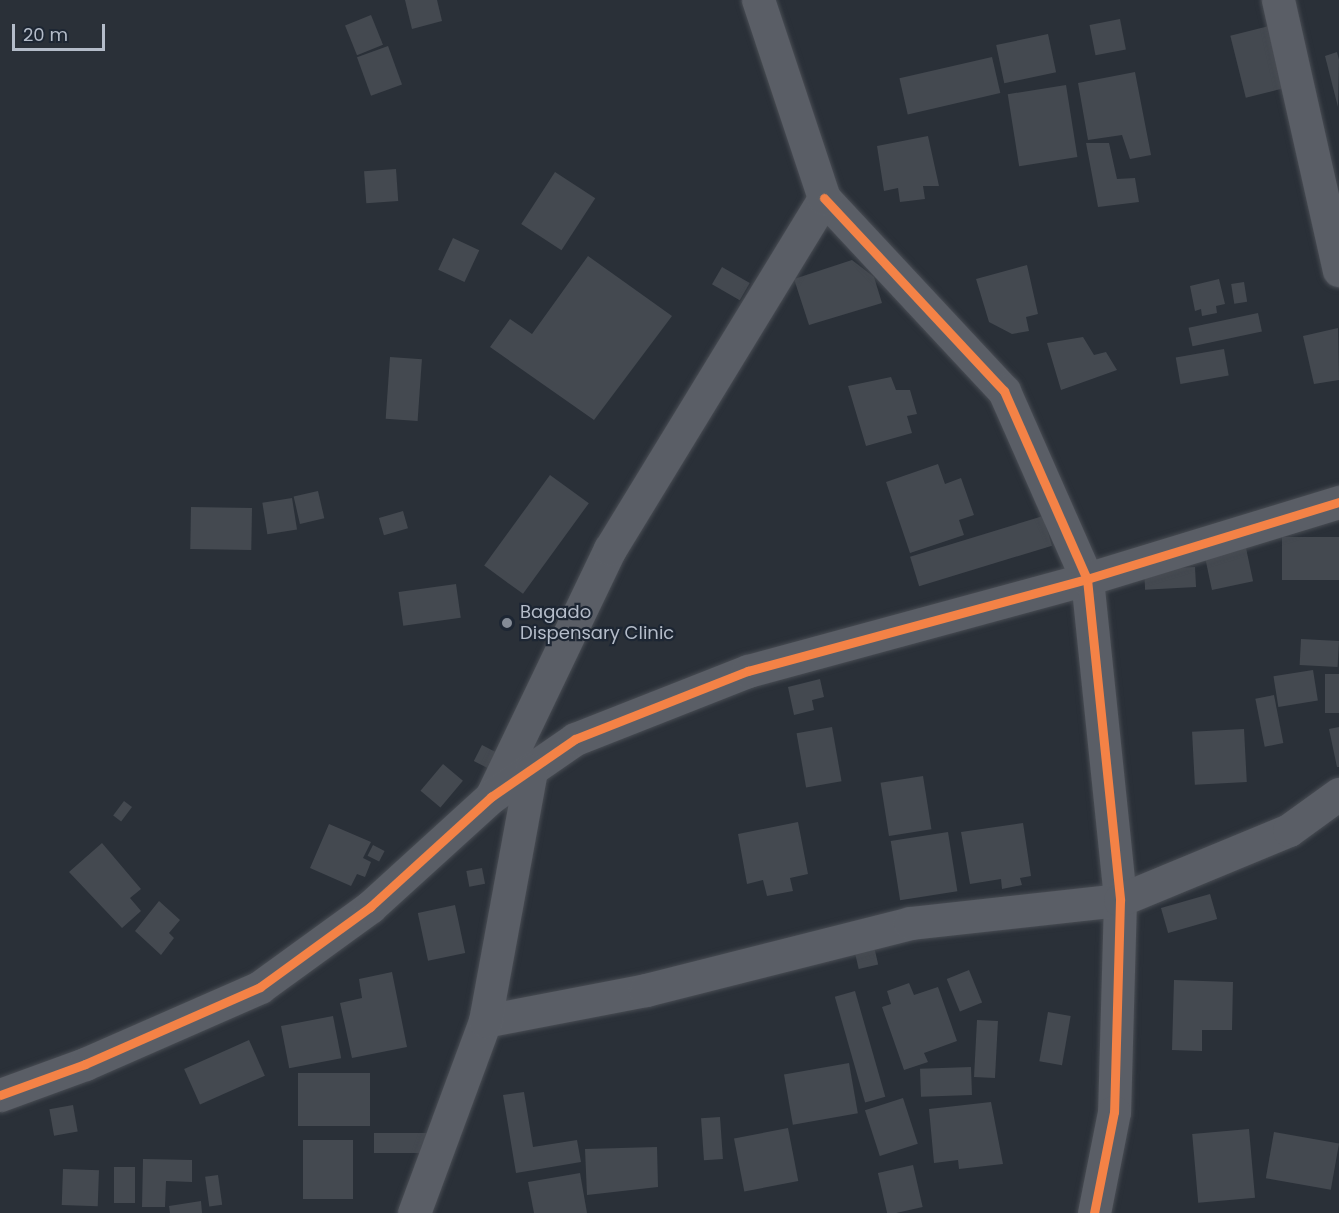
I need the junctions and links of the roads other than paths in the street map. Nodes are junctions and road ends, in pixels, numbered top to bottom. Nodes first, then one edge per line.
1 (758, 0) edge
2 (1278, 0) edge
3 (824, 198) junction
4 (1339, 270) edge
5 (1339, 502) edge
6 (1087, 579) junction
7 (531, 770) junction
8 (1339, 794) edge
9 (491, 797) junction
10 (1120, 900) junction
11 (485, 1022) junction
12 (0, 1095) edge
13 (414, 1213) edge
14 (1094, 1213) edge

1 - 3 street
2 - 4 street
3 - 6 street
3 - 9 street
5 - 6 street
6 - 7 street
6 - 10 street
7 - 9 street
7 - 11 street
8 - 10 street
9 - 12 street
10 - 11 street
10 - 14 street
11 - 13 street

